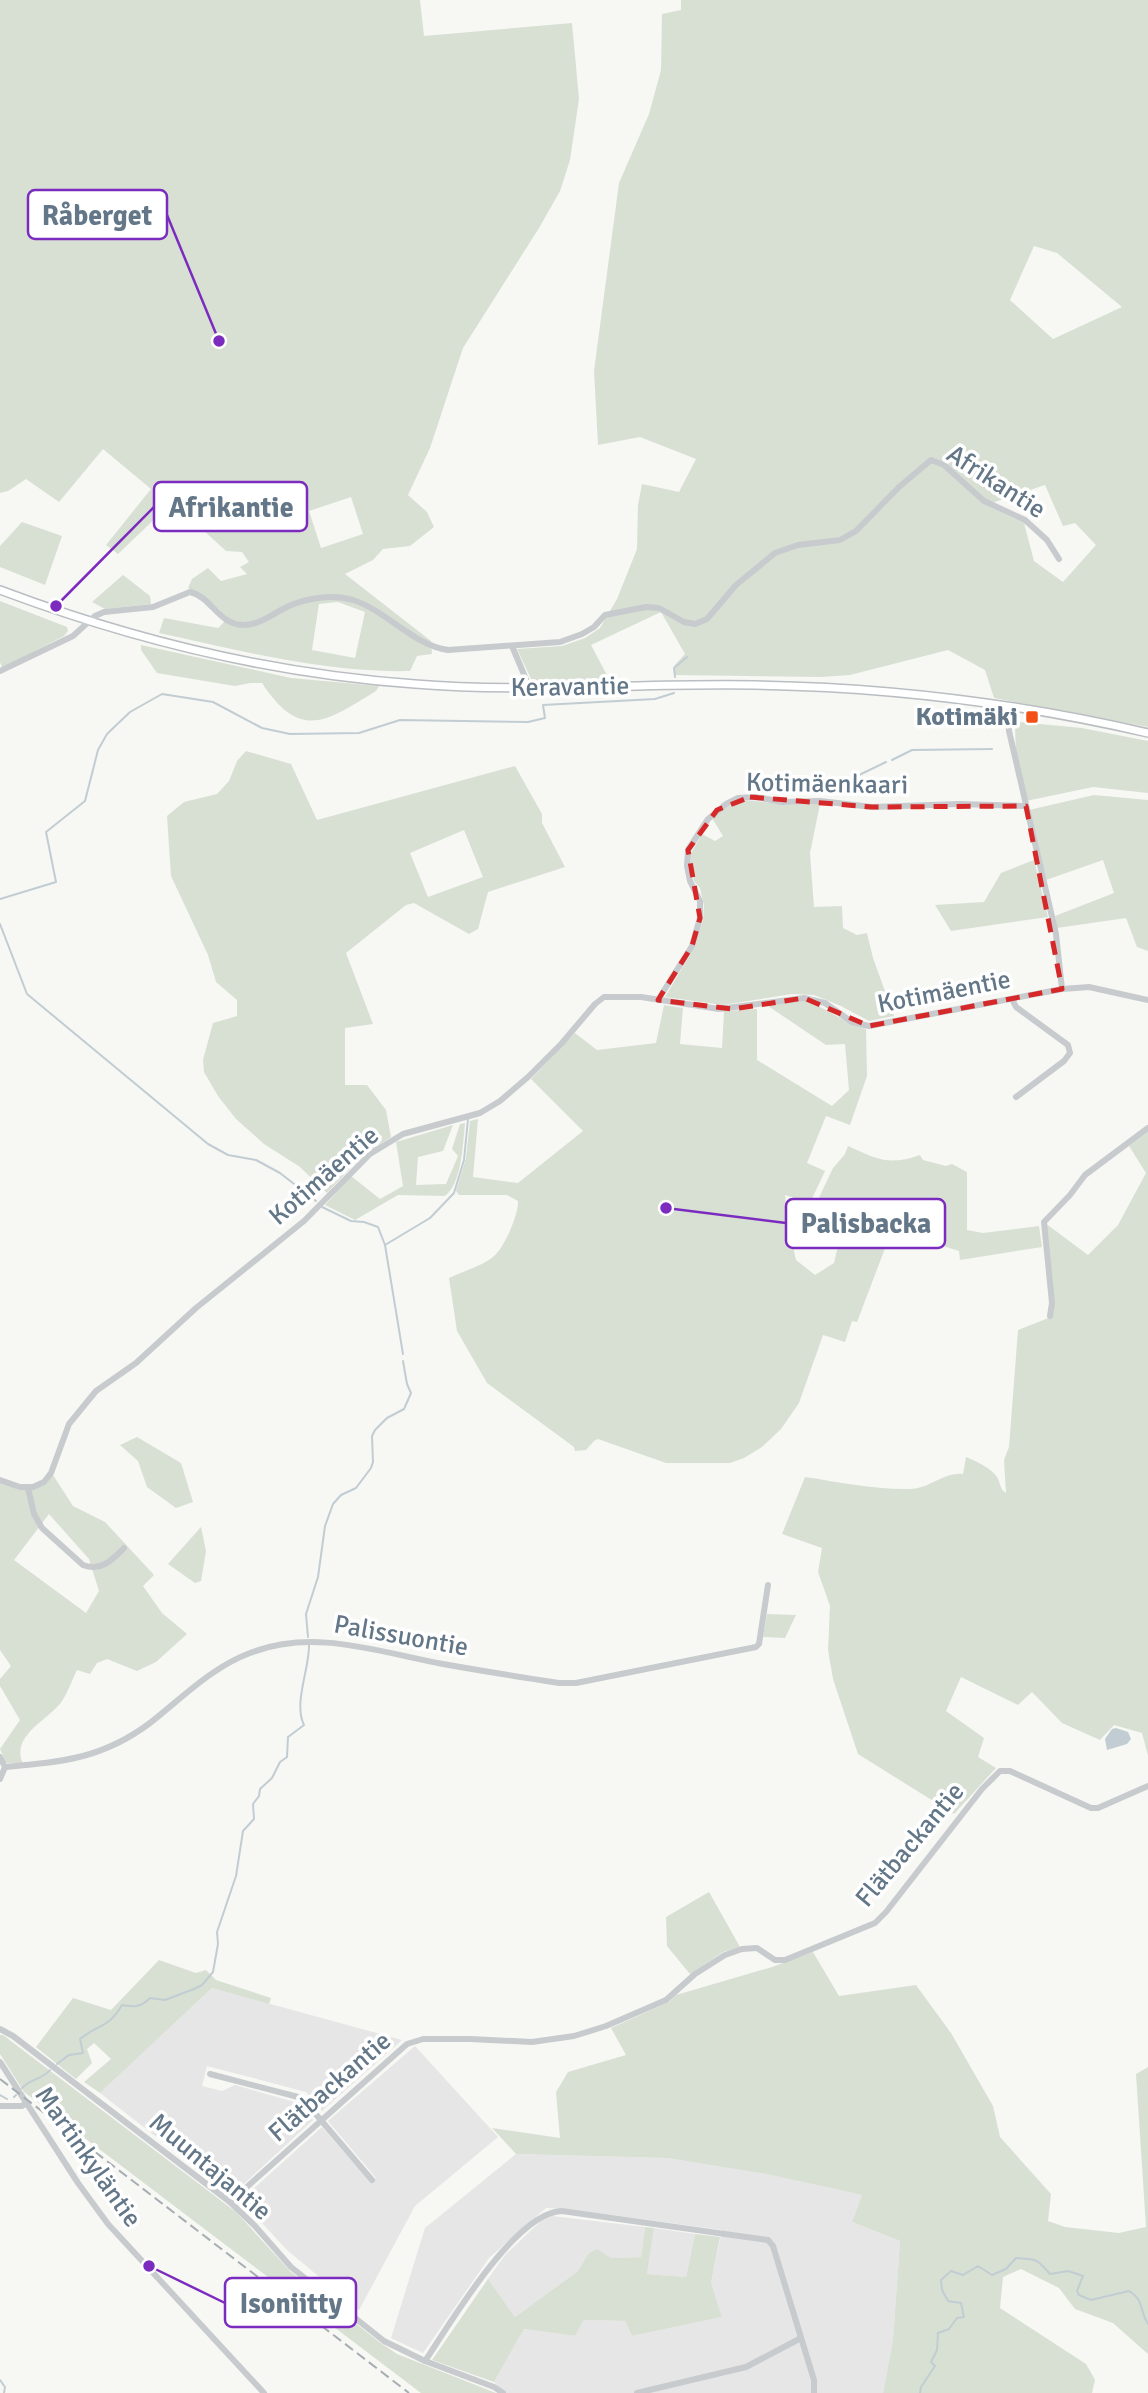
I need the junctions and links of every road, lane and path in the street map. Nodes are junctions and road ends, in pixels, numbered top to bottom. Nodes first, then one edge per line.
1 (1059, 559) dead end
2 (0, 590) edge
3 (90, 622) junction
4 (512, 646) junction
5 (0, 671) edge
6 (527, 689) junction
7 (1008, 706) junction
8 (1148, 733) edge
9 (1026, 806) junction
10 (1062, 989) junction
11 (1013, 999) junction
12 (658, 1000) junction
13 (1148, 1000) edge
14 (1016, 1097) dead end
15 (1148, 1129) edge
16 (1050, 1315) dead end
17 (0, 1480) edge
18 (28, 1488) junction
19 (124, 1548) dead end
20 (768, 1585) dead end
21 (0, 1757) edge
22 (5, 1767) junction
23 (0, 1779) edge
24 (1148, 1786) edge
25 (0, 2029) edge
26 (0, 2062) edge
27 (210, 2074) dead end
28 (26, 2104) junction
29 (0, 2106) edge
30 (321, 2120) junction
31 (372, 2180) dead end
32 (230, 2202) junction
33 (801, 2337) junction
34 (425, 2361) junction
35 (264, 2393) edge
36 (503, 2393) edge
37 (637, 2393) edge
38 (814, 2393) edge

1 - 4 street, Afrikantie
2 - 3 main road, Keravantie
3 - 4 street, Afrikantie
3 - 5 street
3 - 6 main road, Keravantie
4 - 6 street
6 - 7 main road, Keravantie
7 - 8 main road, Keravantie
7 - 9 street
9 - 10 street
9 - 12 street, Kotimäenkaari
10 - 11 street, Kotimäentie
10 - 13 street, Kotimäentie
11 - 12 street, Kotimäentie
11 - 14 street
12 - 18 street, Kotimäentie
15 - 16 street
17 - 18 street
18 - 19 street
20 - 22 street, Palissuontie
21 - 22 street
22 - 23 street
24 - 30 street, Flätbackantie
25 - 32 street, Muuntajantie
26 - 28 street, Martinkyläntie
27 - 30 street
28 - 29 street
28 - 35 street, Martinkyläntie
30 - 31 street
30 - 32 street, Flätbackantie
32 - 34 street, Muuntajantie
33 - 34 street
33 - 37 street
33 - 38 street
34 - 36 street, Muuntajantie

